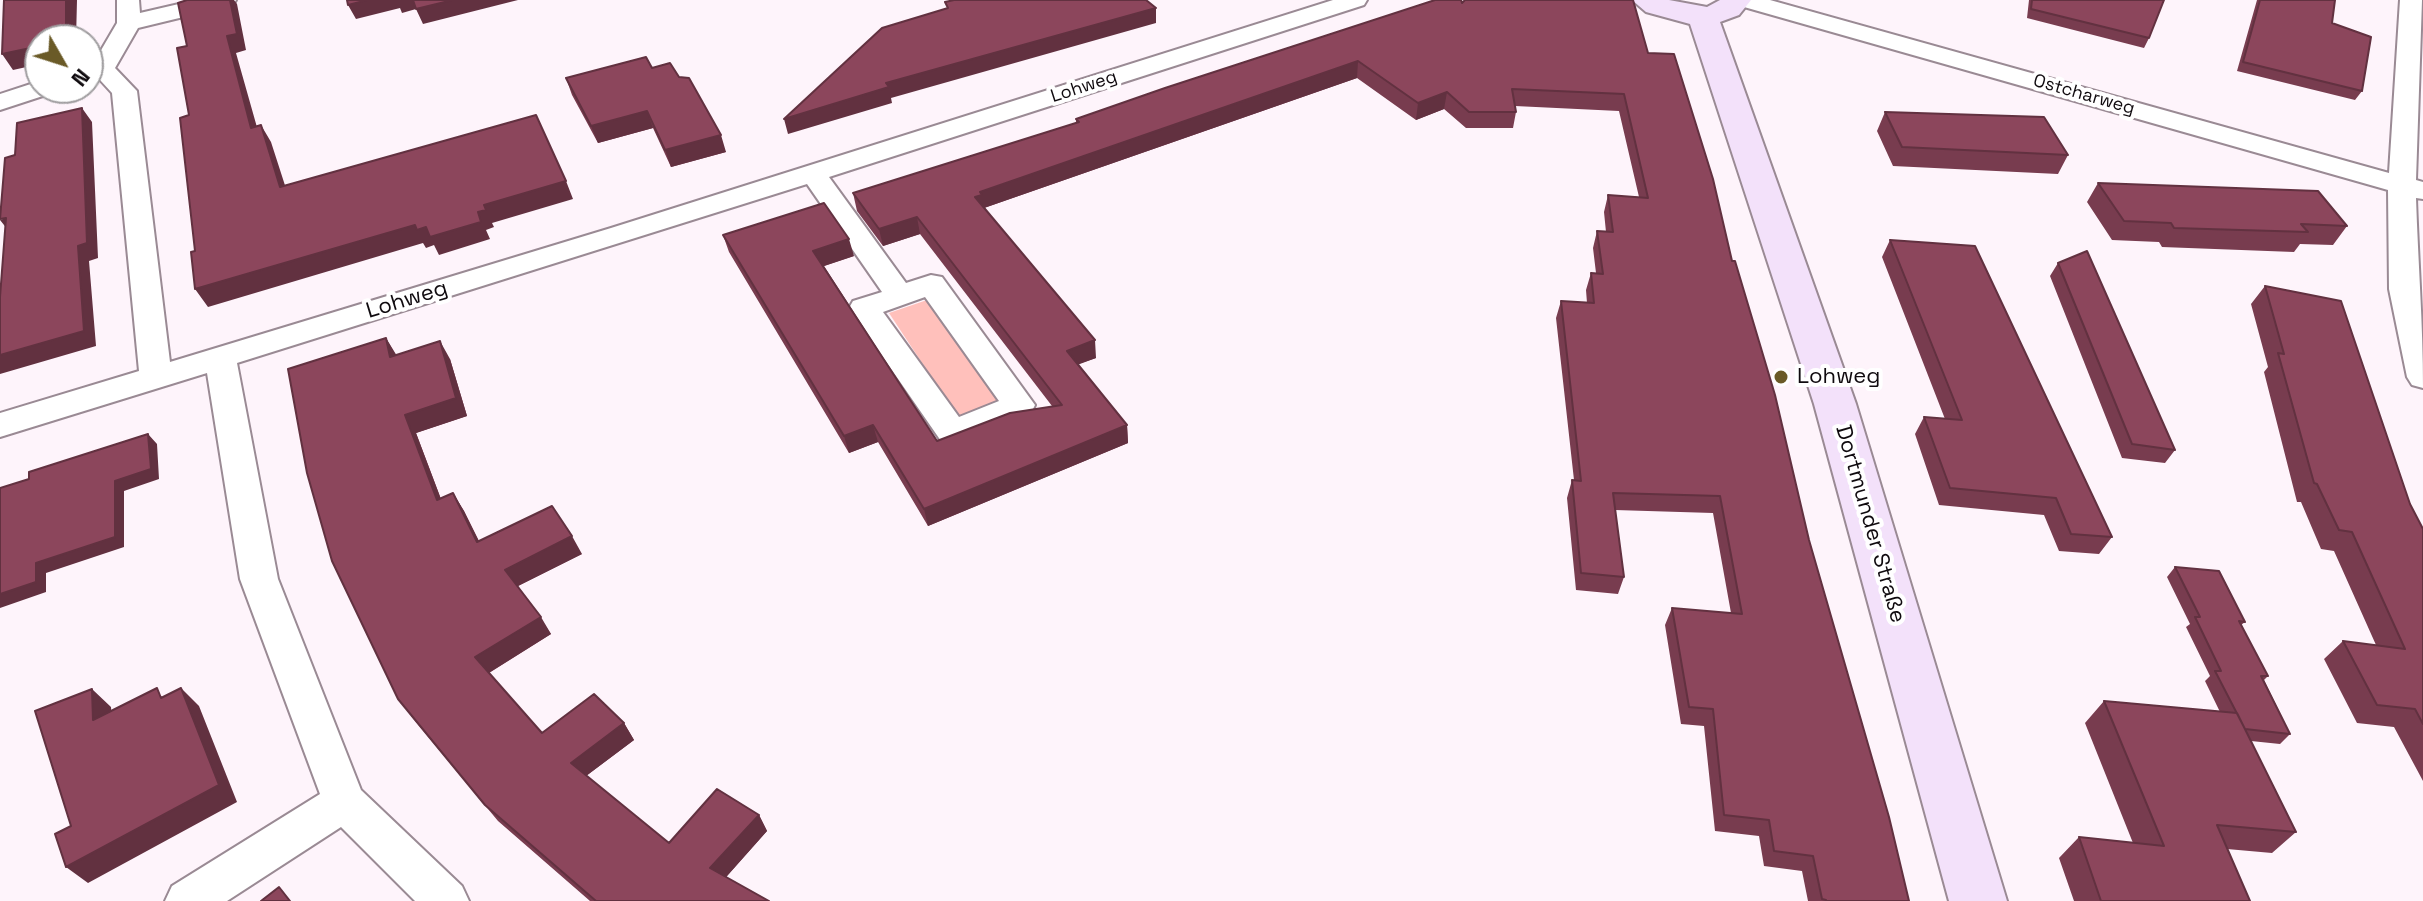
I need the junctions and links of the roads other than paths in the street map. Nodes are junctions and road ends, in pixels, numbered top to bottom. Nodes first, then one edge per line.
1 (225, 0) edge
2 (1356, 0) edge
3 (1647, 0) edge
4 (1745, 0) edge
5 (2415, 6) edge
6 (1719, 8) edge
7 (129, 12) edge
8 (104, 55) edge
9 (2416, 74) edge
10 (104, 77) edge
11 (24, 94) edge
12 (0, 102) edge
13 (2414, 145) edge
14 (813, 173) junction
15 (2413, 188) edge
16 (900, 296) junction
17 (220, 357) junction
18 (2423, 377) edge
19 (156, 378) junction
20 (0, 425) edge
21 (344, 802) junction
22 (188, 901) edge
23 (446, 901) edge
24 (1978, 901) edge

1 - 7 street
2 - 14 street, Lohweg
3 - 6 main road, Dortmunder Straße
4 - 15 street, Ostcharweg
5 - 9 street
6 - 24 main road, Dortmunder Straße
7 - 8 street
9 - 13 street
10 - 19 street
11 - 12 street
13 - 15 street
14 - 16 street
14 - 17 street, Lohweg
15 - 18 street
16 - 16 street
17 - 19 street, Lohweg
17 - 21 street
19 - 20 street, Lohweg
21 - 22 street
21 - 23 street

